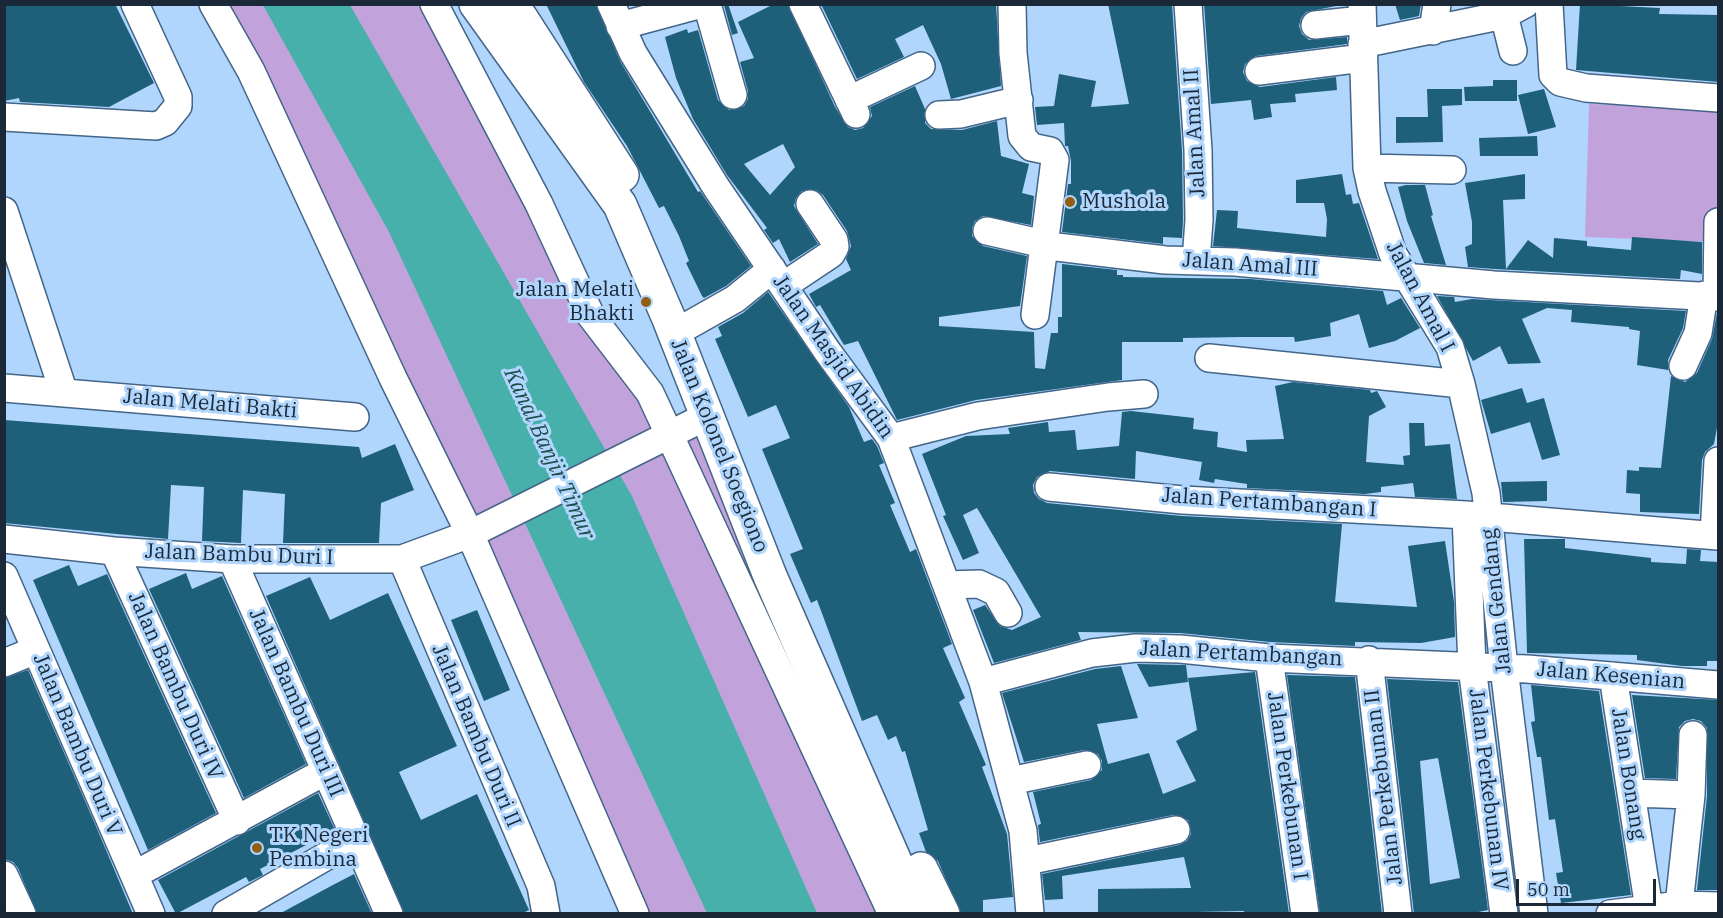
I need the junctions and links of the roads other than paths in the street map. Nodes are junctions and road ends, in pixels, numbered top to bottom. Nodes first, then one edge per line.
1 (135, 4) edge
2 (213, 4) edge
3 (434, 4) edge
4 (476, 4) edge
5 (702, 4) edge
6 (707, 4) edge
7 (803, 4) edge
8 (1012, 4) edge
9 (1188, 4) edge
10 (1549, 4) edge
11 (517, 10) edge
12 (1514, 10) edge
13 (616, 15) edge
14 (1435, 17) edge
15 (1315, 25) dead end
16 (1362, 32) edge
17 (1513, 51) dead end
18 (921, 66) dead end
19 (1259, 71) dead end
20 (733, 95) dead end
21 (1719, 98) edge
22 (1019, 100) junction
23 (939, 115) dead end
24 (4, 117) edge
25 (1367, 168) junction
26 (1452, 170) dead end
27 (810, 204) dead end
28 (4, 211) edge
29 (1719, 222) edge
30 (987, 231) dead end
31 (1043, 243) junction
32 (1196, 261) junction
33 (777, 278) junction
34 (1405, 278) junction
35 (1713, 296) edge
36 (1035, 315) dead end
37 (689, 325) junction
38 (1209, 358) dead end
39 (1683, 366) dead end
40 (1460, 380) junction
41 (4, 388) edge
42 (64, 393) junction
43 (1144, 394) dead end
44 (707, 416) junction
45 (356, 417) dead end
46 (668, 434) junction
47 (891, 438) junction
48 (1719, 461) edge
49 (1049, 487) dead end
50 (1477, 516) junction
51 (1716, 535) edge
52 (464, 536) junction
53 (4, 539) edge
54 (114, 551) junction
55 (409, 555) junction
56 (232, 559) junction
57 (4, 576) edge
58 (947, 585) junction
59 (1008, 613) dead end
60 (36, 650) junction
61 (1269, 657) junction
62 (1369, 660) junction
63 (4, 663) edge
64 (1472, 667) junction
65 (1504, 668) junction
66 (1613, 676) junction
67 (983, 682) junction
68 (1719, 685) edge
69 (1693, 735) dead end
70 (1087, 765) dead end
71 (326, 771) junction
72 (1011, 781) junction
73 (1631, 793) junction
74 (1691, 795) junction
75 (237, 821) junction
76 (1176, 830) dead end
77 (356, 839) junction
78 (1028, 861) junction
79 (4, 875) edge
80 (134, 875) junction
81 (1679, 905) junction
82 (1719, 906) edge
83 (1650, 909) junction
84 (21, 914) edge
85 (151, 914) edge
86 (226, 914) edge
87 (389, 914) edge
88 (546, 914) edge
89 (634, 914) edge
90 (892, 914) edge
91 (918, 914) edge
92 (943, 914) edge
93 (1030, 914) edge
94 (1305, 914) edge
95 (1398, 914) edge
96 (1504, 914) edge
97 (1534, 914) edge
98 (1610, 914) edge

1 - 24 street
2 - 52 street
3 - 46 street
4 - 44 main road, Jalan Kolonel Soegiono
5 - 13 street
6 - 20 street
7 - 18 street
8 - 22 street
9 - 32 street, Jalan Amal II
10 - 21 street
11 - 37 main road, Jalan Kolonel Soegiono
12 - 14 street
12 - 17 street
13 - 33 street, Jalan Masjid Abidin
14 - 16 street
15 - 16 street
16 - 19 street
16 - 25 street, Jalan Amal I
22 - 23 street
22 - 31 street
25 - 26 street
25 - 34 street, Jalan Amal I
27 - 33 street
28 - 42 street
29 - 35 street
30 - 31 street, Jalan Amal III
31 - 32 street, Jalan Amal III
31 - 36 street
32 - 34 street, Jalan Amal III
33 - 37 street
33 - 47 street, Jalan Masjid Abidin
34 - 35 street, Jalan Amal III
34 - 40 street, Jalan Amal I
35 - 39 street
37 - 92 main road, Jalan Kolonel Soegiono
38 - 40 street
40 - 50 street, Jalan Amal I
41 - 42 street, Jalan Melati Bakti
42 - 45 street, Jalan Melati Bakti
43 - 47 street
44 - 46 street
44 - 91 main road, Jalan Kolonel Soegiono
46 - 52 street
46 - 90 street
47 - 58 street, Jalan Masjid Abidin
48 - 51 street
49 - 50 street, Jalan Pertambangan I
50 - 51 street, Jalan Gendang
50 - 64 street, Jalan Gendang
50 - 65 street, Jalan Gendang
52 - 55 street, Jalan Bambu Duri I
52 - 89 street
53 - 54 street, Jalan Bambu Duri I
54 - 56 street, Jalan Bambu Duri I
54 - 75 street, Jalan Bambu Duri IV
55 - 56 street, Jalan Bambu Duri I
55 - 88 street, Jalan Bambu Duri II
56 - 71 street, Jalan Bambu Duri III
57 - 60 street, Jalan Bambu Duri V
58 - 59 street
58 - 67 street, Jalan Masjid Abidin
60 - 63 street
60 - 80 street, Jalan Bambu Duri V
61 - 62 street, Jalan Pertambangan
61 - 67 street, Jalan Pertambangan
61 - 94 street, Jalan Perkebunan I
62 - 64 street, Jalan Pertambangan
62 - 95 street, Jalan Perkebunan II
64 - 65 street, Jalan Pertambangan
64 - 96 street, Jalan Perkebunan IV
65 - 66 street, Jalan Kesenian
65 - 97 street, Jalan Gendang
66 - 68 street, Jalan Kesenian
66 - 73 street, Jalan Bonang
67 - 72 street, Jalan Masjid Abidin
69 - 74 street
70 - 72 street
71 - 75 street
71 - 77 street, Jalan Bambu Duri III
72 - 78 street, Jalan Masjid Abidin
73 - 74 street
73 - 83 street, Jalan Bonang
74 - 81 street
75 - 80 street
76 - 78 street
77 - 86 street
77 - 87 street, Jalan Bambu Duri III
78 - 93 street, Jalan Masjid Abidin
79 - 84 street
80 - 85 street, Jalan Bambu Duri V
81 - 82 street
81 - 83 street
83 - 98 street

